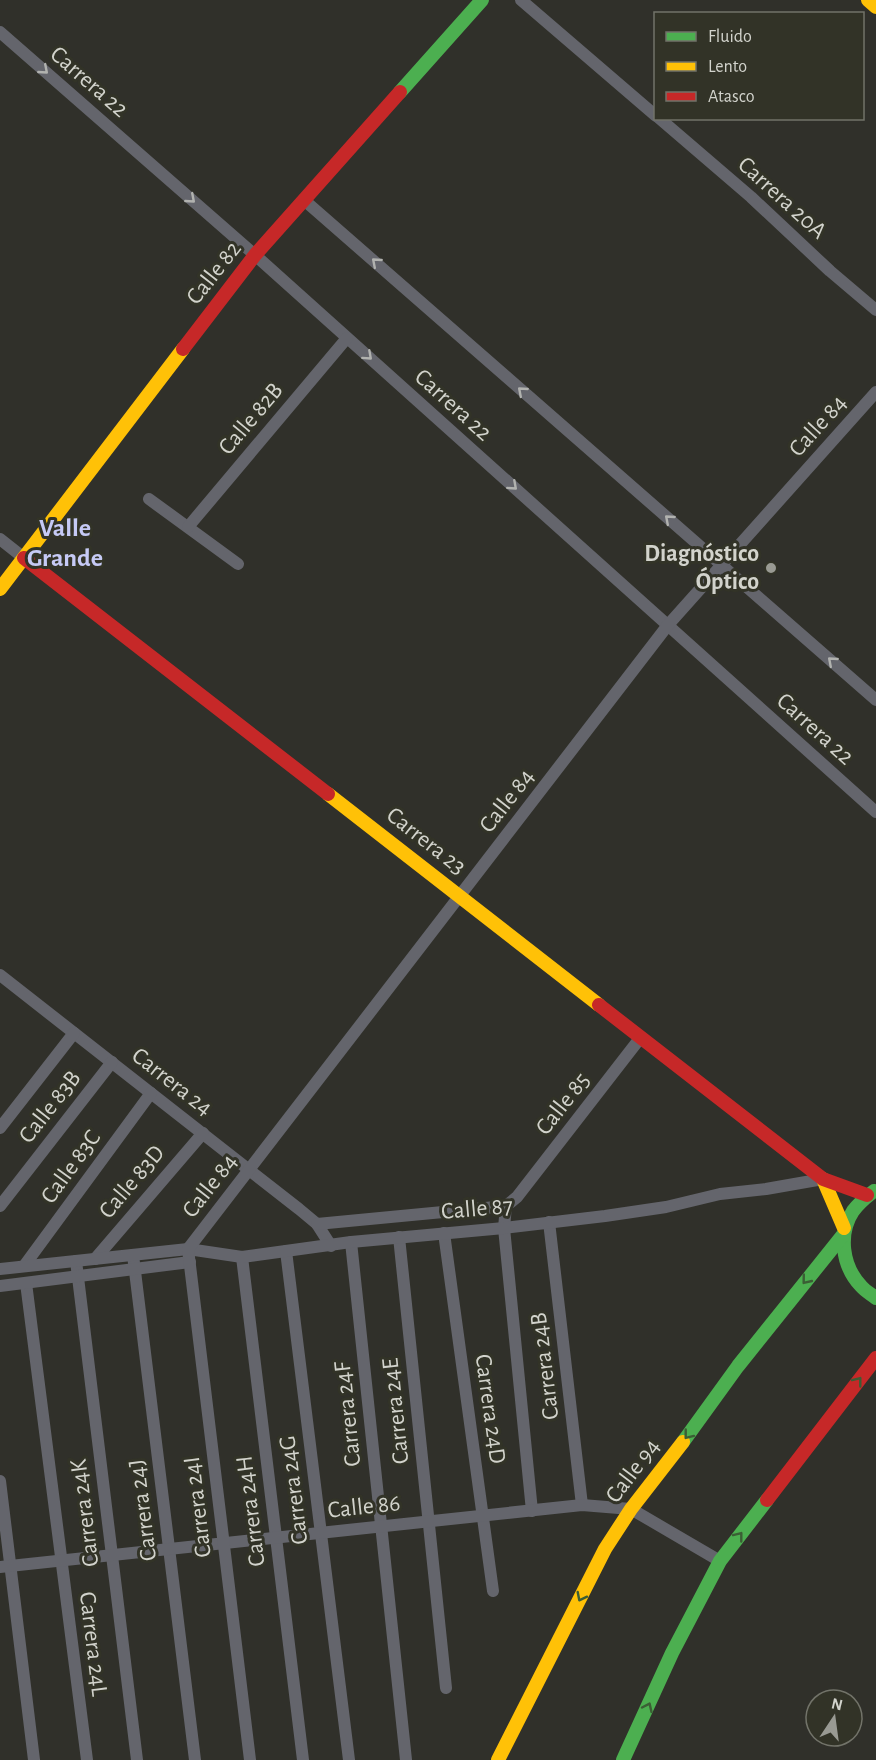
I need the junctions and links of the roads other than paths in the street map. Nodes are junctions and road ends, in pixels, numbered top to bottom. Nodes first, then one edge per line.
1 (482, 0) edge
2 (521, 0) edge
3 (868, 0) edge
4 (876, 7) edge
5 (0, 32) edge
6 (654, 114) edge
7 (661, 120) edge
8 (304, 200) junction
9 (255, 255) junction
10 (876, 310) edge
11 (347, 338) junction
12 (876, 392) edge
13 (149, 499) dead end
14 (188, 527) junction
15 (0, 539) edge
16 (24, 558) junction
17 (238, 564) dead end
18 (722, 565) junction
19 (0, 589) edge
20 (668, 626) junction
21 (876, 700) edge
22 (876, 812) edge
23 (460, 896) junction
24 (0, 975) edge
25 (75, 1033) junction
26 (641, 1036) junction
27 (111, 1062) junction
28 (152, 1093) junction
29 (0, 1128) edge
30 (203, 1133) junction
31 (249, 1169) junction
32 (823, 1179) junction
33 (871, 1192) edge
34 (0, 1206) edge
35 (506, 1206) junction
36 (549, 1222) junction
37 (317, 1224) junction
38 (504, 1228) junction
39 (844, 1231) junction
40 (444, 1233) junction
41 (399, 1237) junction
42 (351, 1242) junction
43 (331, 1246) junction
44 (188, 1249) junction
45 (286, 1251) junction
46 (133, 1255) junction
47 (242, 1257) junction
48 (95, 1259) junction
49 (76, 1261) junction
50 (190, 1262) junction
51 (24, 1266) junction
52 (0, 1269) edge
53 (134, 1269) junction
54 (78, 1275) junction
55 (26, 1283) junction
56 (0, 1286) edge
57 (876, 1298) edge
58 (876, 1358) edge
59 (0, 1481) edge
60 (582, 1505) junction
61 (631, 1509) junction
62 (532, 1511) junction
63 (483, 1516) junction
64 (429, 1521) junction
65 (380, 1527) junction
66 (321, 1533) junction
67 (276, 1538) junction
68 (224, 1543) junction
69 (168, 1549) junction
70 (112, 1555) junction
71 (61, 1561) junction
72 (720, 1561) junction
73 (5, 1567) edge
74 (493, 1591) dead end
75 (446, 1688) dead end
76 (34, 1760) edge
77 (87, 1760) edge
78 (137, 1760) edge
79 (195, 1760) edge
80 (250, 1760) edge
81 (303, 1760) edge
82 (349, 1760) edge
83 (406, 1760) edge
84 (498, 1760) edge
85 (622, 1760) edge

1 - 8 street, Calle 82
2 - 6 street
3 - 4 street
5 -> 9 street, Carrera 22
7 - 10 street, Carrera 20A
8 - 9 street, Calle 82
18 -> 8 street
9 - 11 street, Carrera 22
9 - 16 street, Calle 82
11 - 14 street, Calle 82B
11 -> 20 street, Carrera 22
12 - 18 street, Calle 84
13 - 14 street
14 - 17 street
15 - 16 street, Carrera 23
16 - 19 street, Calle 82
16 - 23 street, Carrera 23
18 - 20 street, Calle 84
21 -> 18 street
20 - 22 street, Carrera 22
20 - 23 street, Calle 84
23 - 26 street, Carrera 23
23 - 31 street, Calle 84
24 - 25 street, Carrera 24
25 - 27 street, Carrera 24
25 - 29 street
26 - 32 street, Carrera 23
26 - 35 street, Calle 85
27 - 28 street, Carrera 24
27 - 34 street, Calle 83B
28 - 30 street, Carrera 24
28 - 51 street, Calle 83C
30 - 31 street, Carrera 24
30 - 48 street, Calle 83D
31 - 37 street, Carrera 24
31 - 44 street, Calle 84
32 - 33 street, Carrera 23
32 - 36 street, Calle 87
32 - 39 street, Carrera 23
33 - 39 street, Calle 94
35 - 37 street
35 - 38 street
36 - 38 street, Calle 87
36 - 60 street, Carrera 24B
37 - 43 street, Carrera 24
38 - 40 street, Calle 87
38 - 62 street
39 - 57 street, Carrera 23
39 -> 61 street, Calle 94
40 - 41 street, Calle 87
40 - 63 street, Carrera 24D
41 - 42 street, Calle 87
41 - 64 street, Carrera 24E
42 - 43 street, Calle 87
42 - 65 street, Carrera 24F
43 - 45 street, Calle 87
44 - 46 street, Calle 87
44 - 47 street, Calle 87
44 - 50 street, Carrera 24I
45 - 47 street, Calle 87
45 - 66 street, Carrera 24G
46 - 48 street
46 - 53 street, Carrera 24J
47 - 67 street, Carrera 24H
48 - 49 street
49 - 51 street
49 - 54 street, Carrera 24K
50 - 53 street
50 - 68 street, Carrera 24I
51 - 52 street
53 - 54 street
53 - 69 street, Carrera 24J
54 - 55 street
54 - 70 street, Carrera 24K
55 - 56 street
55 - 71 street, Carrera 24L
72 -> 58 street
59 - 73 street
60 - 61 street, Calle 86
60 - 62 street, Calle 86
61 - 72 street, Calle 86
61 -> 84 street, Calle 94
62 - 63 street, Calle 86
63 - 64 street, Calle 86
63 - 74 street, Carrera 24D
64 - 65 street, Calle 86
64 - 75 street, Carrera 24E
65 - 66 street, Calle 86
65 - 83 street, Carrera 24F
66 - 67 street, Calle 86
66 - 82 street, Carrera 24G
67 - 68 street, Calle 86
67 - 81 street, Carrera 24H
68 - 69 street, Calle 86
68 - 80 street, Carrera 24I
69 - 70 street, Calle 86
69 - 79 street, Carrera 24J
70 - 71 street, Calle 86
70 - 78 street, Carrera 24K
71 - 73 street, Calle 86
71 - 77 street, Carrera 24L
85 -> 72 street
73 - 76 street

